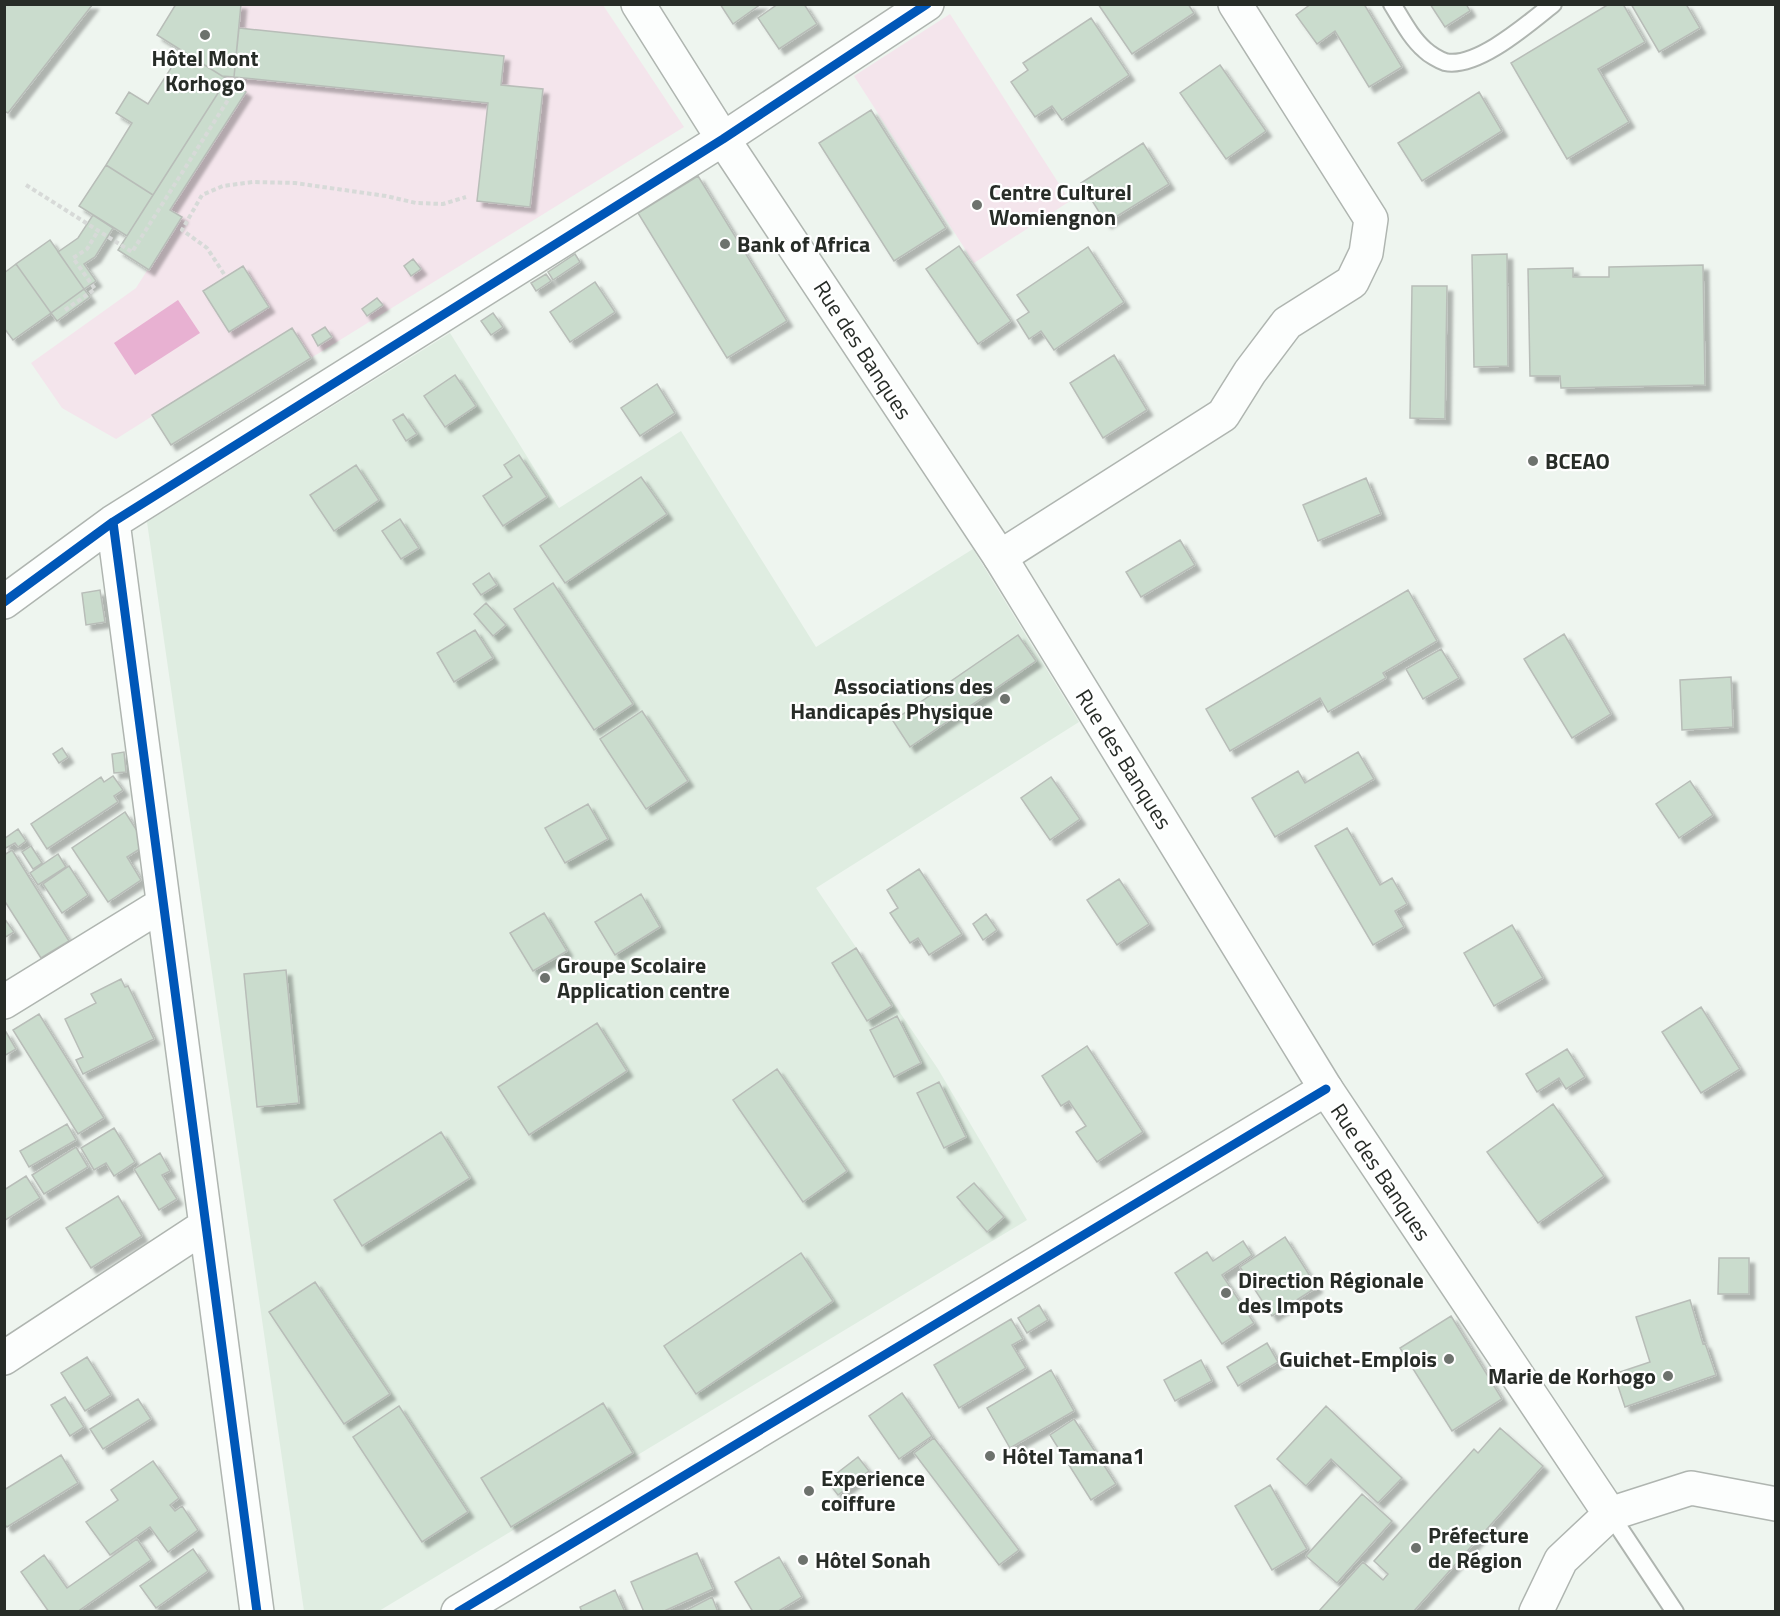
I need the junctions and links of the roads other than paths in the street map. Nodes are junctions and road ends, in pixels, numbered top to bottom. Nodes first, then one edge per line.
1 (638, 4) edge
2 (927, 4) edge
3 (1235, 4) edge
4 (1392, 4) edge
5 (1553, 4) edge
6 (723, 139) junction
7 (113, 522) junction
8 (1000, 557) junction
9 (4, 602) edge
10 (163, 904) junction
11 (4, 1002) edge
12 (1326, 1089) junction
13 (205, 1226) junction
14 (4, 1358) edge
15 (1776, 1504) edge
16 (1610, 1514) junction
17 (256, 1611) edge
18 (458, 1611) edge
19 (1536, 1611) edge
20 (1675, 1611) edge

1 - 6 street, Rue des Banques
2 - 6 street
3 - 8 street
4 - 5 lane
6 - 7 street
6 - 8 street, Rue des Banques
7 - 9 street
7 - 10 street
8 - 12 street, Rue des Banques
10 - 11 street
10 - 13 street
12 - 16 street, Rue des Banques
12 - 18 street
13 - 14 street
13 - 17 street
15 - 16 street
16 - 19 street
16 - 20 lane

